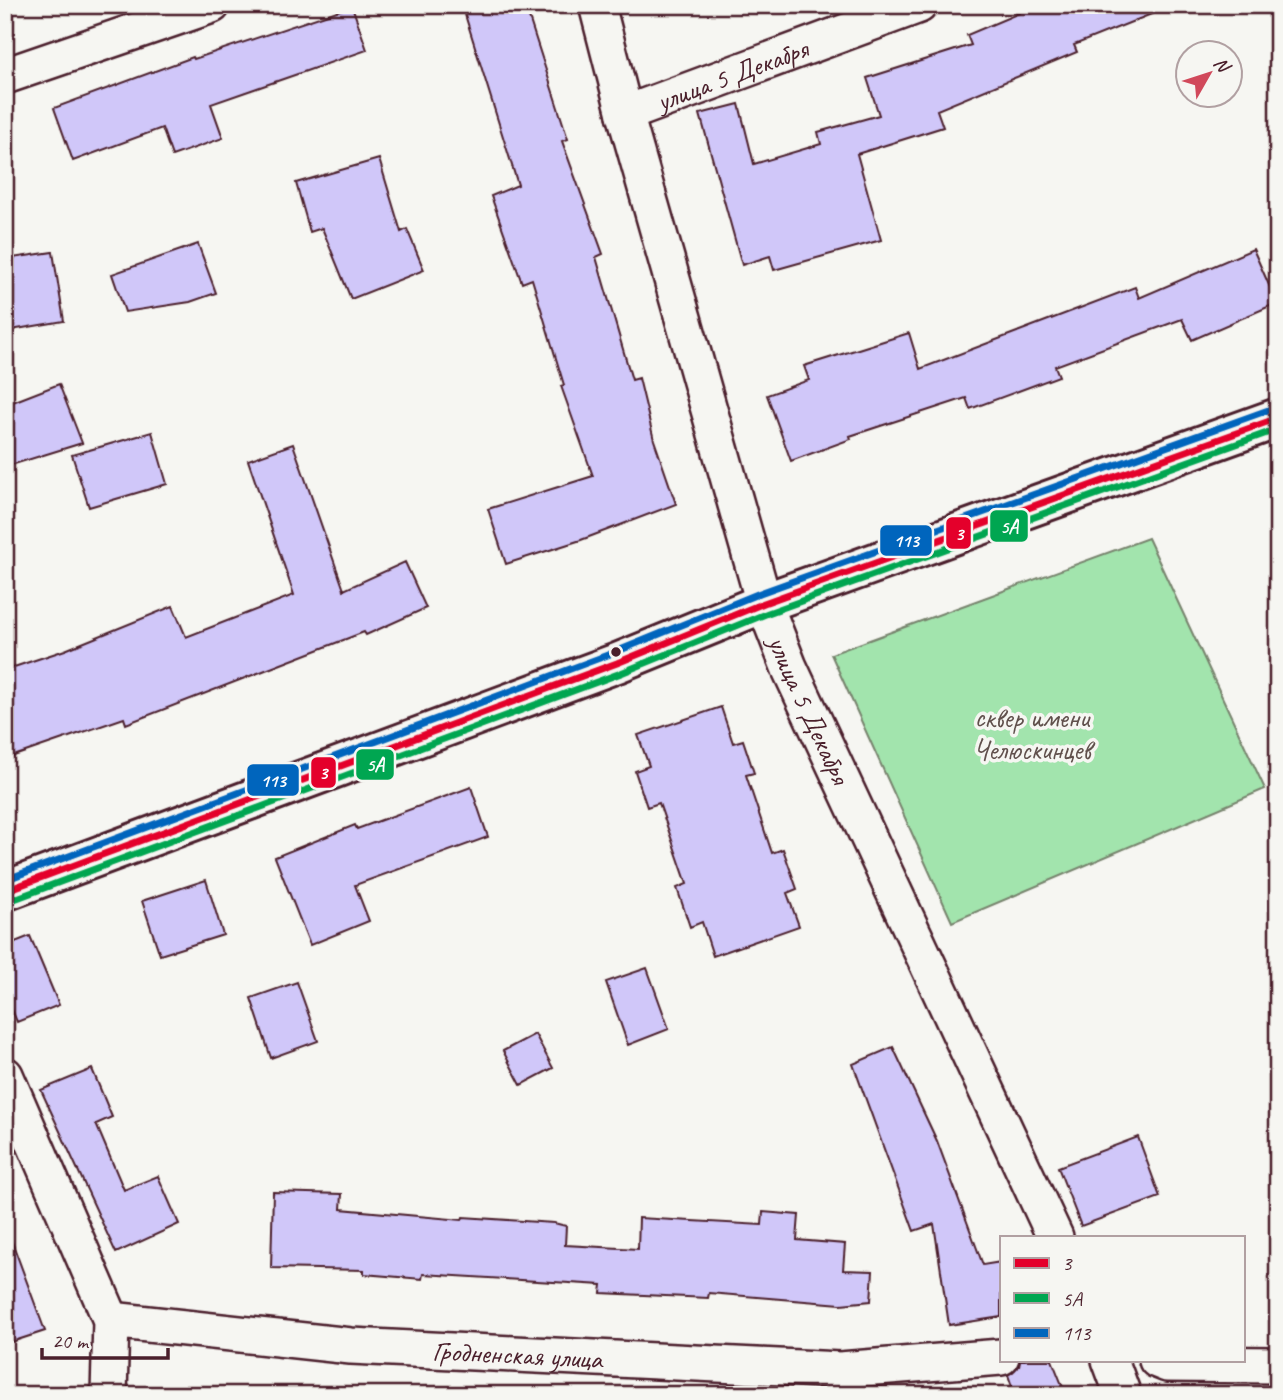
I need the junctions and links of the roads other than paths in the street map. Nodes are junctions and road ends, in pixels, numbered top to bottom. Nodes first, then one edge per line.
1 (212, 5) edge
2 (597, 5) edge
3 (919, 5) edge
4 (5, 76) edge
5 (625, 114) junction
6 (1278, 418) edge
7 (764, 603) junction
8 (5, 891) edge
9 (5, 1075) edge
10 (1055, 1236) edge
11 (111, 1320) junction
12 (1000, 1357) edge
13 (1111, 1362) edge
14 (1162, 1362) edge
15 (1278, 1366) edge
16 (108, 1395) edge
17 (1123, 1395) edge

1 - 4 street
2 - 5 street, улица 5 Декабря
3 - 5 street, улица 5 Декабря
5 - 7 street, улица 5 Декабря
6 - 7 street
7 - 8 street
7 - 10 street, улица 5 Декабря
9 - 11 street
11 - 12 street, Гродненская улица
11 - 16 street
13 - 17 street
14 - 15 street

